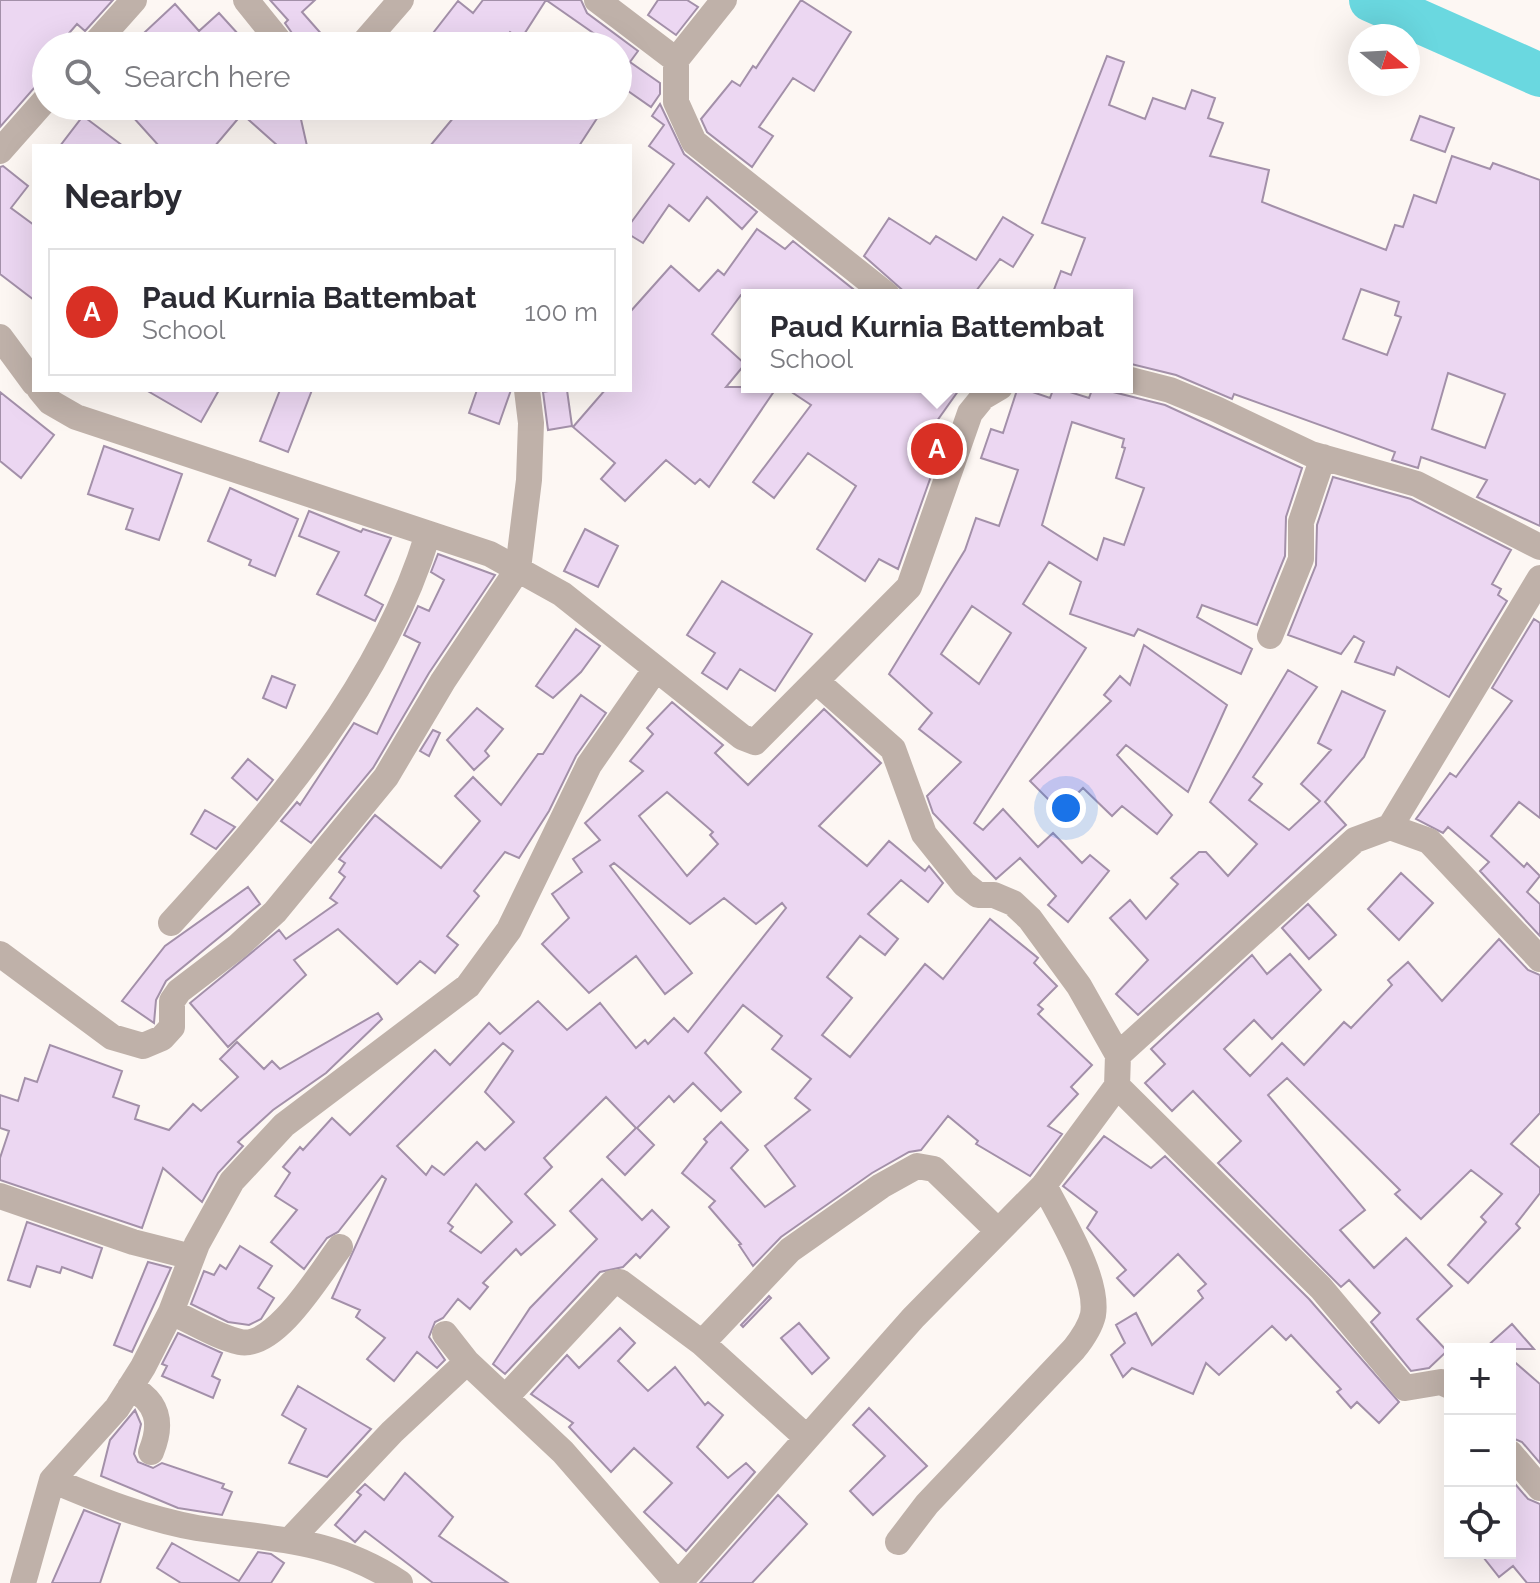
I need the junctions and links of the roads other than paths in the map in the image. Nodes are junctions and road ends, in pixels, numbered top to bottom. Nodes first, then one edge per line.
1 (134, 0) edge
2 (246, 0) edge
3 (401, 0) edge
4 (597, 0) edge
5 (724, 0) edge
6 (105, 32) edge
7 (272, 32) edge
8 (373, 32) edge
9 (676, 60) junction
10 (32, 115) edge
11 (0, 151) edge
12 (879, 289) edge
13 (0, 337) edge
14 (32, 380) edge
15 (1133, 381) edge
16 (42, 392) edge
17 (527, 392) edge
18 (983, 393) edge
19 (1323, 457) junction
20 (428, 534) junction
21 (1540, 547) edge
22 (518, 569) junction
23 (1540, 578) edge
24 (1270, 636) dead end
25 (655, 670) junction
26 (816, 681) junction
27 (1390, 827) junction
28 (171, 923) dead end
29 (0, 954) edge
30 (1540, 959) edge
31 (1118, 1055) junction
32 (1117, 1086) junction
33 (1044, 1185) junction
34 (0, 1196) edge
35 (998, 1231) junction
36 (340, 1247) dead end
37 (192, 1257) junction
38 (171, 1312) junction
39 (445, 1334) dead end
40 (702, 1343) junction
41 (467, 1362) junction
42 (1444, 1383) edge
43 (130, 1387) junction
44 (506, 1397) junction
45 (807, 1438) junction
46 (151, 1452) dead end
47 (1516, 1460) edge
48 (52, 1480) junction
49 (1540, 1488) edge
50 (290, 1540) junction
51 (898, 1542) dead end
52 (0, 1580) edge
53 (21, 1583) edge
54 (400, 1583) edge
55 (678, 1583) edge

1 - 6 street
2 - 7 street
3 - 8 street
4 - 9 street
5 - 9 street
9 - 12 street
10 - 11 street
13 - 14 street
15 - 19 street
16 - 20 street
17 - 22 street
18 - 26 street
19 - 21 street
19 - 24 street
20 - 22 street
20 - 28 street
22 - 25 street
22 - 29 street
23 - 27 street
25 - 26 street
25 - 37 street
26 - 31 street
27 - 30 street
27 - 31 street
31 - 32 street
32 - 33 street
32 - 42 street
33 - 35 street
33 - 51 street
34 - 37 street
35 - 40 street
35 - 45 street
36 - 38 street
37 - 38 street
38 - 43 street
39 - 41 street
40 - 44 street
40 - 45 street
41 - 44 street
41 - 50 street
43 - 46 street
43 - 48 street
44 - 55 street
45 - 55 street
47 - 49 street
48 - 50 street
48 - 53 street
50 - 54 street
52 - 53 street

